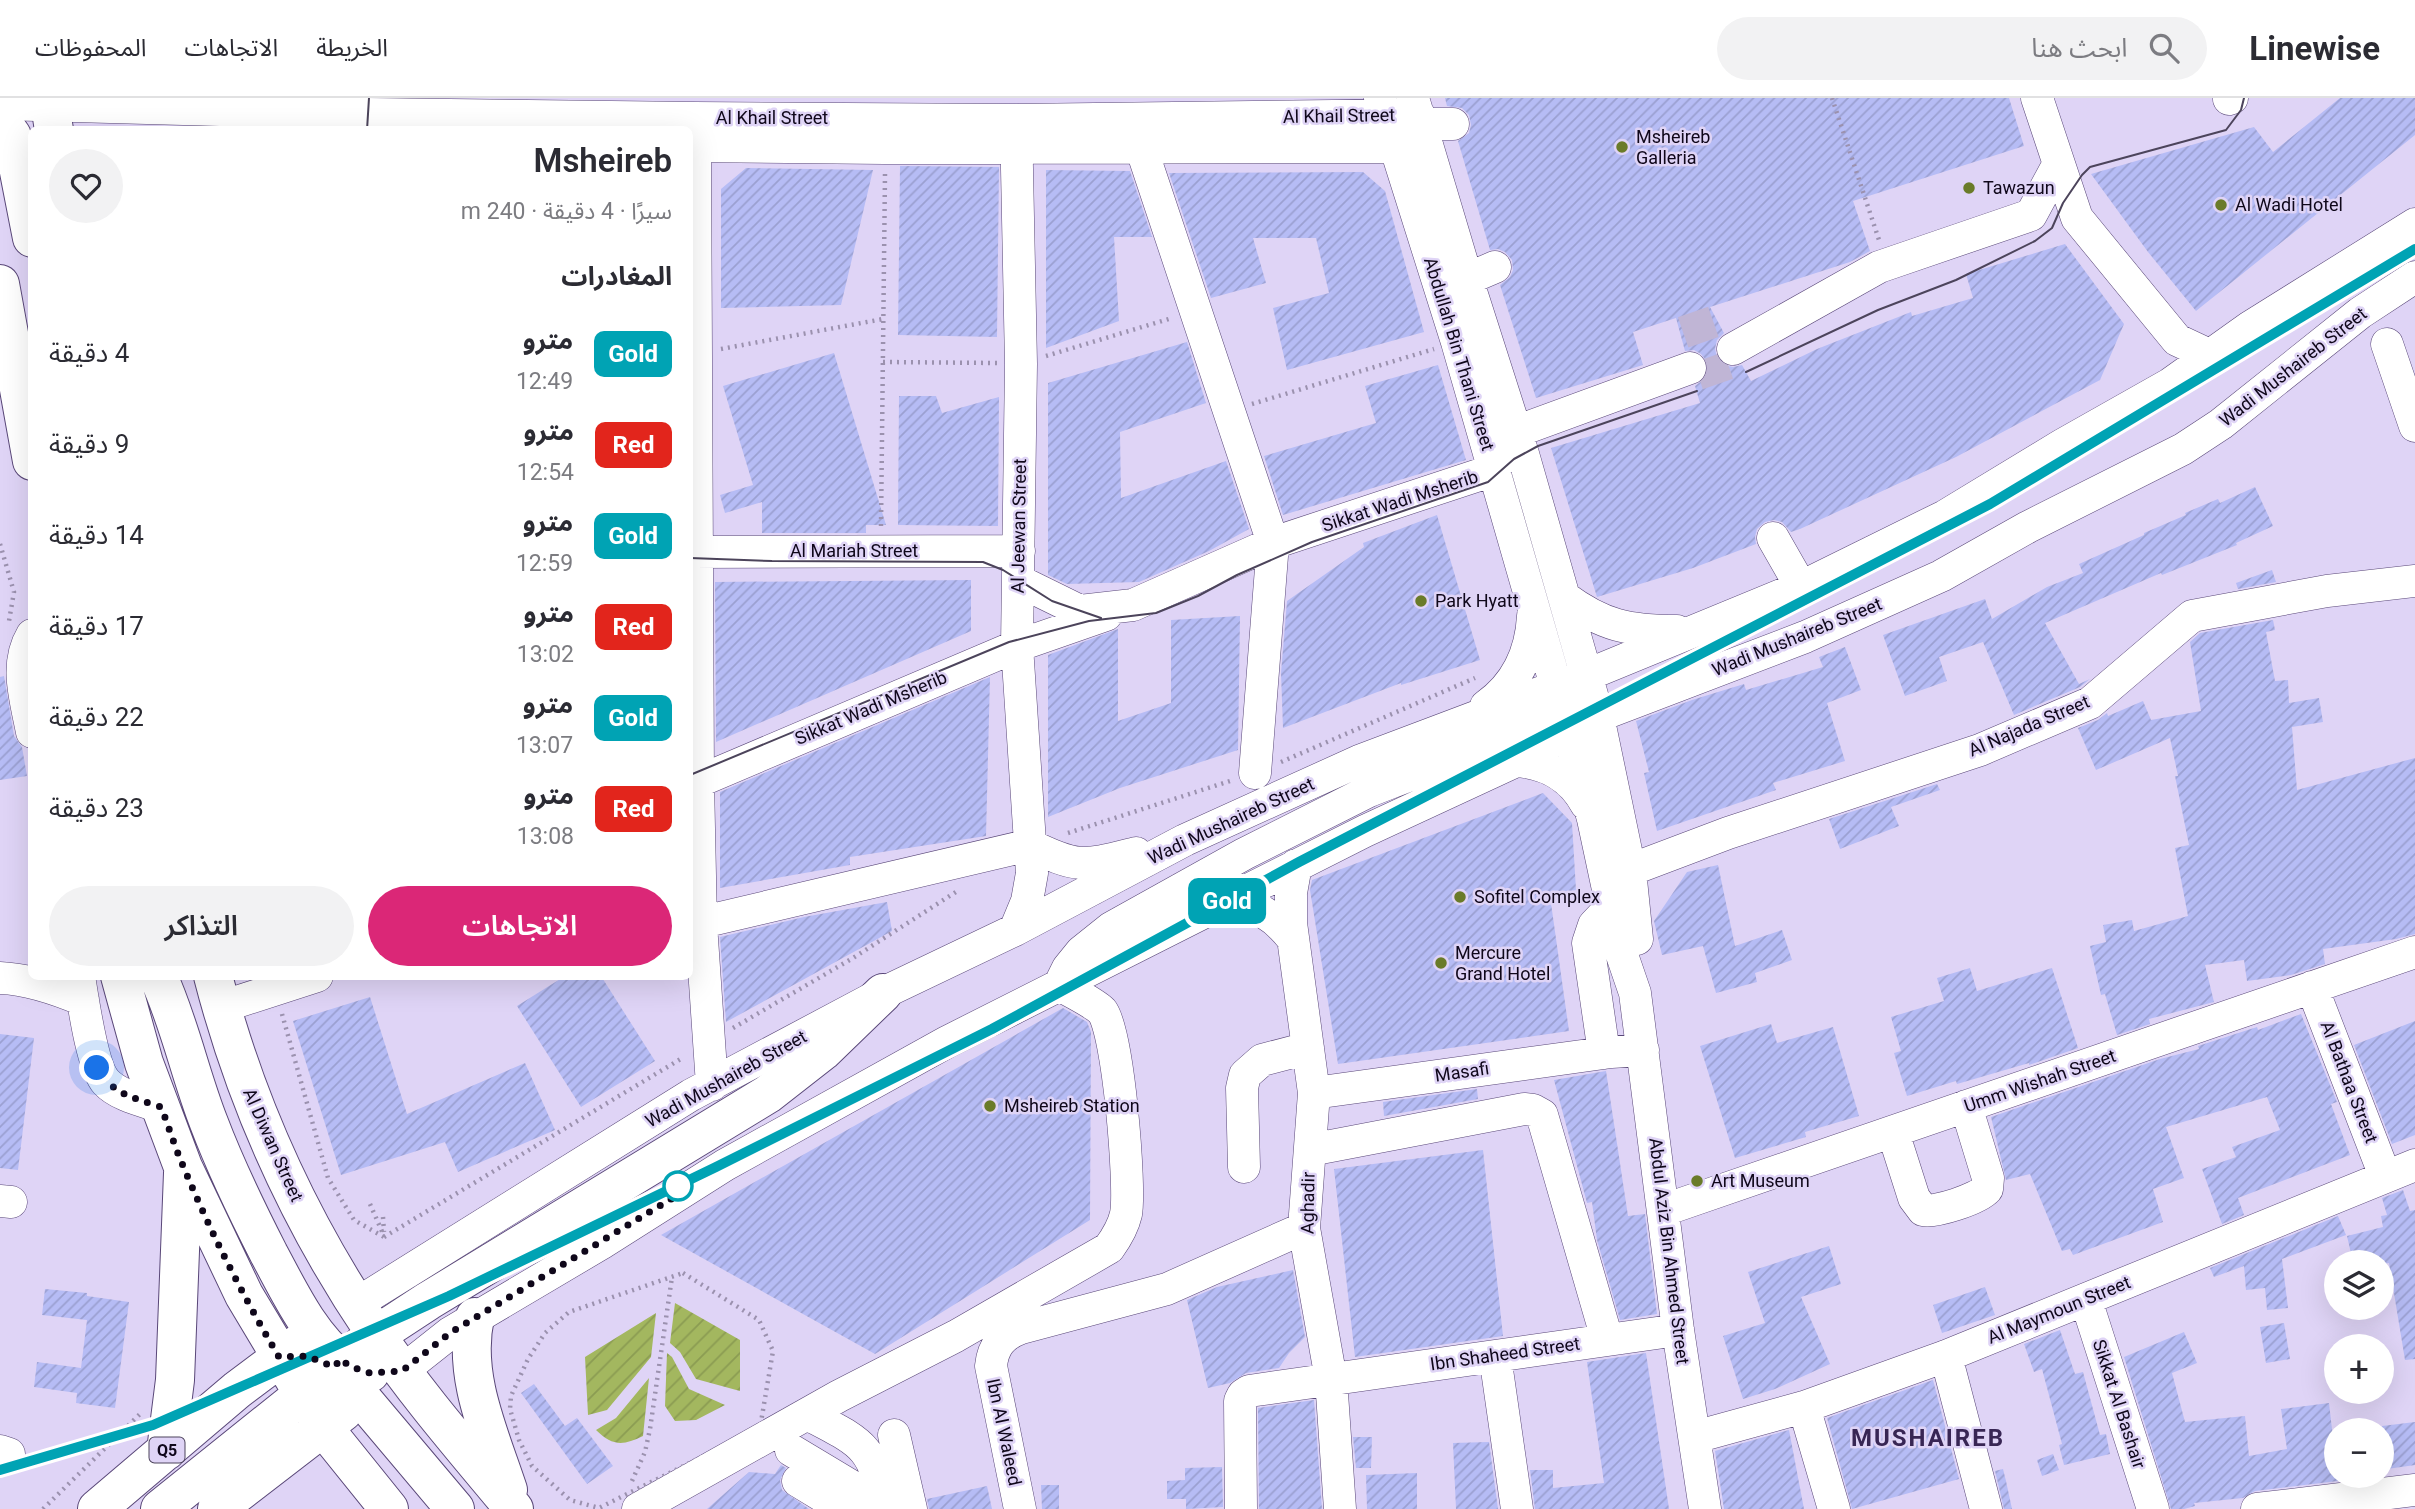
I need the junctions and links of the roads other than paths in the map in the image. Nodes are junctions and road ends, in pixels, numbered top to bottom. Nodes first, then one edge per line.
1 (2037, 98) edge
2 (1383, 106) edge
3 (1258, 107) edge
4 (1129, 108) edge
5 (51, 110) edge
6 (372, 114) edge
7 (885, 121) edge
8 (1420, 121) edge
9 (11, 124) edge
10 (1453, 124) dead end
11 (505, 126) edge
12 (1017, 134) junction
13 (693, 143) edge
14 (1395, 147) junction
15 (1142, 148) junction
16 (2058, 165) junction
17 (28, 216) edge
18 (2415, 224) edge
19 (2415, 277) edge
20 (0, 284) edge
21 (2387, 344) dead end
22 (1733, 349) dead end
23 (2209, 355) junction
24 (1690, 368) dead end
25 (2415, 426) edge
26 (1515, 432) junction
27 (28, 439) edge
28 (1494, 470) junction
29 (1773, 538) dead end
30 (1273, 543) junction
31 (693, 552) edge
32 (1019, 566) junction
33 (2415, 581) edge
34 (1801, 587) junction
35 (1564, 597) junction
36 (1133, 606) junction
37 (1534, 611) junction
38 (20, 629) edge
39 (1692, 631) junction
40 (1017, 646) junction
41 (11, 671) edge
42 (1587, 675) junction
43 (1562, 709) junction
44 (1598, 716) junction
45 (1465, 720) junction
46 (28, 733) edge
47 (1516, 761) junction
48 (1255, 773) dead end
49 (694, 783) edge
50 (1593, 819) junction
51 (1185, 840) junction
52 (1030, 845) junction
53 (1296, 865) junction
54 (1630, 870) junction
55 (1229, 900) junction
56 (1612, 906) junction
57 (695, 924) edge
58 (1015, 930) junction
59 (1292, 938) junction
60 (2415, 952) edge
61 (16, 977) edge
62 (121, 980) edge
63 (160, 980) edge
64 (304, 980) edge
65 (1060, 985) junction
66 (2312, 987) junction
67 (81, 988) edge
68 (217, 992) edge
69 (883, 993) junction
70 (1639, 1022) junction
71 (1607, 1052) junction
72 (1309, 1055) junction
73 (712, 1085) junction
74 (1314, 1093) junction
75 (1966, 1106) junction
76 (161, 1107) junction
77 (1893, 1132) junction
78 (1310, 1150) junction
79 (2415, 1165) edge
80 (183, 1167) junction
81 (1244, 1167) dead end
82 (2385, 1177) junction
83 (1664, 1210) junction
84 (1304, 1228) junction
85 (2086, 1300) junction
86 (366, 1319) junction
87 (463, 1325) junction
88 (1678, 1329) junction
89 (1607, 1339) junction
90 (1495, 1356) junction
91 (1947, 1356) junction
92 (279, 1357) junction
93 (339, 1365) junction
94 (402, 1371) junction
95 (1331, 1379) junction
96 (1804, 1407) junction
97 (313, 1412) junction
98 (807, 1414) junction
99 (894, 1435) dead end
100 (1695, 1437) junction
101 (791, 1450) dead end
102 (166, 1451) junction
103 (2415, 1490) edge
104 (797, 1496) edge
105 (679, 1499) edge
106 (631, 1502) edge
107 (2318, 1505) edge
108 (895, 1508) edge
109 (2153, 1508) edge
110 (97, 1509) edge
111 (160, 1509) edge
112 (217, 1509) edge
113 (389, 1509) edge
114 (455, 1509) edge
115 (514, 1509) edge
116 (844, 1509) edge
117 (1020, 1509) edge
118 (1241, 1509) edge
119 (1340, 1509) edge
120 (1517, 1509) edge
121 (1705, 1509) edge
122 (1834, 1509) edge
123 (1986, 1509) edge
124 (2257, 1509) edge

1 - 16 street
2 - 3 street, Al Khail Street
2 - 8 street, Al Khail Street
2 - 14 street, Abdullah Bin Thani Street
3 - 4 street, Al Khail Street
4 - 12 street, Al Khail Street
4 - 15 street
5 - 6 street, Al Khail Street
5 - 9 street, Al Khail Street
6 - 11 street, Al Khail Street
7 - 12 street, Al Khail Street
7 - 13 street, Al Khail Street
8 - 10 street
8 - 14 street, Al Khail Street
8 - 26 street, Abdullah Bin Thani Street
9 - 17 main road
12 - 15 street, Al Khail Street
12 - 32 street, Al Jeewan Street
13 - 31 street
14 - 15 street, Al Khail Street
14 - 28 street, Abdullah Bin Thani Street
15 - 30 street
16 - 22 street
16 - 23 street
18 - 23 street, Wadi Mushaireb Street
19 - 44 street, Wadi Mushaireb Street
20 - 27 main road
21 - 25 street
23 - 34 street, Wadi Mushaireb Street
24 - 26 street
26 - 28 street, Sikkat Wadi Msherib
26 - 35 street, Abdullah Bin Thani Street
28 - 30 street, Sikkat Wadi Msherib
28 - 37 street, Abdullah Bin Thani Street
29 - 34 street
30 - 36 street, Sikkat Wadi Msherib
30 - 48 street
31 - 32 street, Al Mariah Street
31 - 49 street
32 - 36 street, Sikkat Wadi Msherib
32 - 40 street, Al Jeewan Street
33 - 54 street, Al Najada Street
34 - 39 street, Wadi Mushaireb Street
35 - 39 street
35 - 42 street, Abdullah Bin Thani Street
36 - 40 street, Sikkat Wadi Msherib
37 - 43 street, Abdullah Bin Thani Street
37 - 45 street
38 - 41 street
39 - 42 street, Wadi Mushaireb Street
40 - 49 street, Sikkat Wadi Msherib
40 - 52 street, Al Jeewan Street
41 - 46 street
42 - 43 street, Wadi Mushaireb Street
42 - 44 street, Abdul Aziz Bin Ahmed Street
43 - 44 street, Wadi Mushaireb Street
43 - 45 street, Wadi Mushaireb Street
43 - 47 street, Wadi Mushaireb Street
43 - 50 street, Abdul Aziz Bin Ahmed Street
43 - 65 street
44 - 54 street, Abdul Aziz Bin Ahmed Street
45 - 51 street, Wadi Mushaireb Street
47 - 50 street
47 - 53 street, Wadi Mushaireb Street
49 - 57 street
50 - 56 street, Abdul Aziz Bin Ahmed Street
51 - 52 street
51 - 58 street, Wadi Mushaireb Street
52 - 57 street
52 - 58 street, Al Jeewan Street
53 - 55 street, Wadi Mushaireb Street
53 - 59 street, Aghadir
54 - 70 street, Abdul Aziz Bin Ahmed Street
55 - 59 street
55 - 65 street, Wadi Mushaireb Street
56 - 70 street, Abdul Aziz Bin Ahmed Street
56 - 71 street
57 - 73 street
58 - 69 street, Wadi Mushaireb Street
59 - 72 street, Aghadir
60 - 66 street, Umm Wishah Street
61 - 67 street
62 - 76 main road
63 - 93 main road
64 - 68 street
65 - 87 street, Wadi Mushaireb Street
65 - 98 street
66 - 75 street, Umm Wishah Street
66 - 82 street, Al Bathaa Street
67 - 76 street
68 - 86 main road, Al Diwan Street
69 - 73 street, Wadi Mushaireb Street
69 - 86 main road
70 - 71 street, Masafi
70 - 83 street, Abdul Aziz Bin Ahmed Street
71 - 74 street, Masafi
72 - 74 street, Aghadir
72 - 81 street
73 - 86 street, Wadi Mushaireb Street
74 - 78 street, Aghadir
75 - 77 street, Umm Wishah Street
75 - 77 street
76 - 80 main road
77 - 83 street, Umm Wishah Street
78 - 84 street, Aghadir
78 - 89 street
79 - 82 street, Al Maymoun Street
80 - 92 main road
80 - 102 main road
82 - 85 street, Al Maymoun Street
83 - 88 street, Abdul Aziz Bin Ahmed Street
84 - 95 street, Aghadir
84 - 117 street, Ibn Al Waleed
85 - 91 street, Al Maymoun Street
85 - 109 street, Sikkat Al Bashair
86 - 93 main road
86 - 94 main road, Al Diwan Street
87 - 94 street, Wadi Mushaireb Street
87 - 115 main road
88 - 89 street, Ibn Shaheed Street
88 - 100 street, Abdul Aziz Bin Ahmed Street
89 - 90 street, Ibn Shaheed Street
90 - 95 street, Ibn Shaheed Street
90 - 120 street
91 - 96 street, Al Maymoun Street
91 - 123 street
92 - 93 main road
92 - 97 main road
92 - 102 main road, Q5
93 - 94 main road, Wadi Mushaireb Street
93 - 97 main road
93 - 114 main road
94 - 115 main road, Al Diwan Street
95 - 118 street, Ibn Shaheed Street
95 - 119 street, Aghadir
96 - 100 street, Al Maymoun Street
96 - 122 street
97 - 111 main road
97 - 112 main road
97 - 113 main road
98 - 105 street
98 - 108 street
99 - 108 street
100 - 121 street, Abdul Aziz Bin Ahmed Street
101 - 108 street
102 - 110 main road, Q5
103 - 107 street
104 - 116 street
105 - 106 street
107 - 124 street

